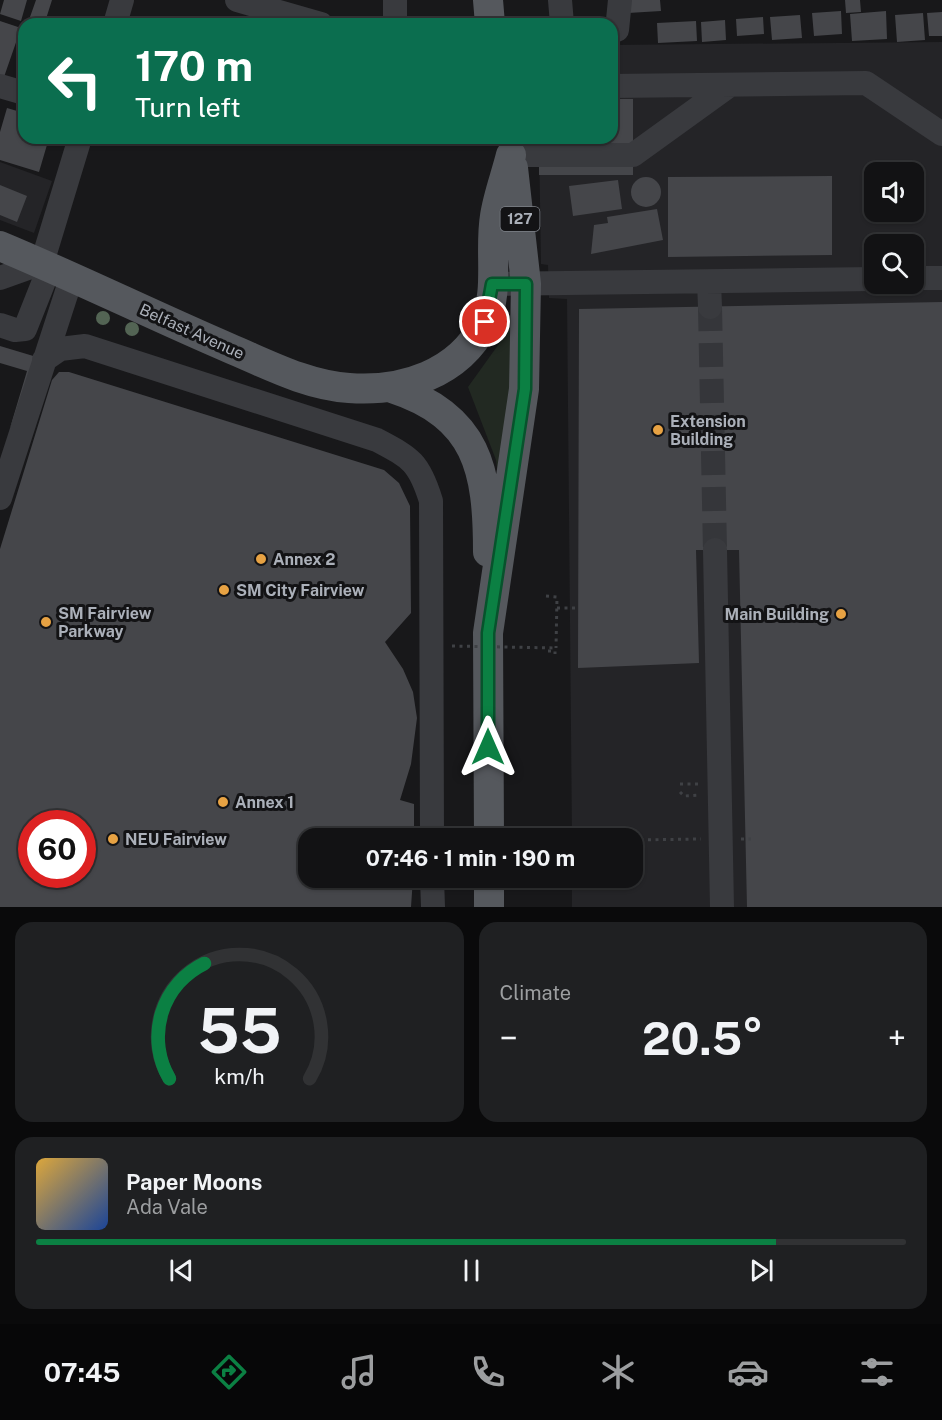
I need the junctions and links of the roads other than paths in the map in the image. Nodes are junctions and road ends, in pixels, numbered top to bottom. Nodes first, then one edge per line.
1 (122, 0) edge
2 (237, 0) edge
3 (395, 0) edge
4 (488, 0) edge
5 (560, 0) edge
6 (620, 0) edge
7 (117, 18) edge
8 (300, 18) edge
9 (395, 18) edge
10 (490, 18) edge
11 (562, 18) edge
12 (618, 20) edge
13 (730, 85) junction
14 (0, 86) edge
15 (618, 89) edge
16 (18, 91) edge
17 (942, 134) edge
18 (79, 144) edge
19 (537, 144) edge
20 (519, 149) edge
21 (0, 246) edge
22 (62, 271) junction
23 (0, 278) edge
24 (924, 278) edge
25 (942, 278) edge
26 (864, 279) edge
27 (709, 282) junction
28 (492, 284) junction
29 (526, 284) junction
30 (710, 307) tunnel mouth
31 (0, 325) edge
32 (86, 346) junction
33 (44, 360) junction
34 (392, 388) junction
35 (0, 498) edge
36 (715, 550) tunnel mouth
37 (488, 633) junction
38 (432, 828) edge
39 (489, 828) edge
40 (432, 888) edge
41 (489, 888) edge
42 (432, 907) edge
43 (489, 907) edge
44 (722, 907) edge

1 - 7 street
2 - 8 street
3 - 9 street
4 - 10 main road
5 - 11 street
6 - 12 street
13 - 15 street
13 - 17 street
13 - 20 street
14 - 16 street
18 - 22 street
19 - 20 street
20 - 28 main road, Belfast Avenue
20 - 29 main road, 127
21 - 22 main road, Belfast Avenue
22 - 23 street
22 - 31 street
22 - 32 street
22 - 33 street
22 - 34 main road, Belfast Avenue
24 - 25 street
26 - 27 street
27 - 29 street
27 - 30 street
28 - 29 street
28 - 34 main road, Belfast Avenue
29 - 37 main road, 127
32 - 33 street
32 - 38 street
33 - 35 street
34 - 37 main road, Belfast Avenue
36 - 44 street
37 - 39 main road, 127
40 - 42 street
41 - 43 main road

